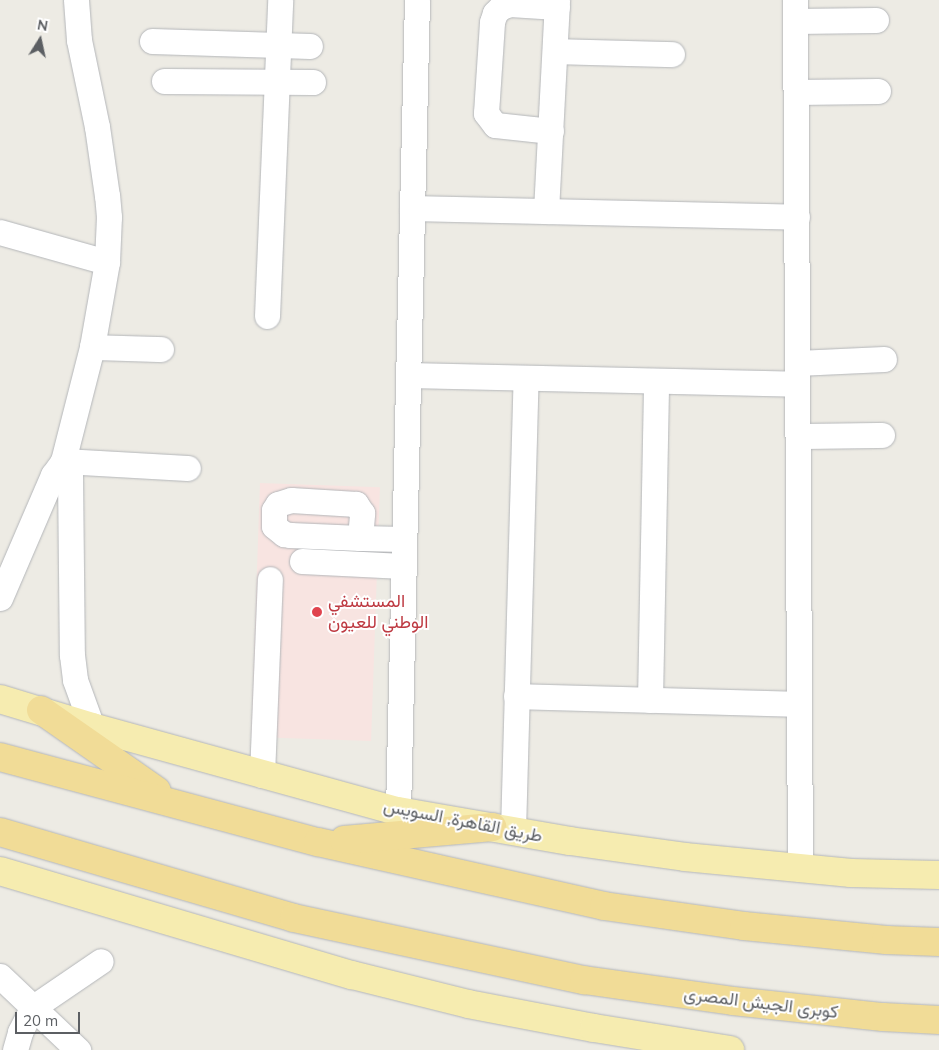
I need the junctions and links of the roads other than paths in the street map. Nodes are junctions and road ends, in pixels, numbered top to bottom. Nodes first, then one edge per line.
1 (76, 0) edge
2 (280, 0) edge
3 (417, 0) edge
4 (557, 3) edge
5 (795, 11) edge
6 (876, 20) dead end
7 (152, 41) dead end
8 (228, 44) junction
9 (278, 45) junction
10 (310, 46) dead end
11 (554, 51) junction
12 (672, 54) dead end
13 (164, 81) dead end
14 (228, 81) junction
15 (277, 82) junction
16 (312, 82) dead end
17 (878, 91) dead end
18 (796, 92) junction
19 (551, 131) junction
20 (412, 208) junction
21 (546, 211) junction
22 (796, 217) junction
23 (0, 232) edge
24 (107, 262) junction
25 (267, 316) dead end
26 (92, 346) junction
27 (161, 348) dead end
28 (884, 359) dead end
29 (797, 373) junction
30 (408, 375) junction
31 (526, 379) junction
32 (656, 382) junction
33 (798, 436) junction
34 (882, 436) dead end
35 (63, 461) junction
36 (188, 468) dead end
37 (360, 538) dead end
38 (403, 539) junction
39 (302, 561) dead end
40 (403, 566) junction
41 (270, 579) dead end
42 (2, 588) edge
43 (516, 696) junction
44 (0, 699) edge
45 (650, 700) junction
46 (799, 704) junction
47 (41, 710) junction
48 (92, 728) junction
49 (0, 757) edge
50 (262, 775) junction
51 (172, 802) junction
52 (398, 810) junction
53 (502, 829) junction
54 (0, 832) edge
55 (318, 842) junction
56 (800, 869) junction
57 (0, 871) edge
58 (939, 875) edge
59 (939, 942) edge
60 (101, 960) dead end
61 (0, 976) edge
62 (16, 1001) edge
63 (939, 1020) edge
64 (15, 1050) edge
65 (78, 1050) edge
66 (730, 1050) edge

1 - 24 street
2 - 9 street
3 - 20 street
4 - 11 street
4 - 19 street
5 - 6 street
5 - 18 street
7 - 8 street
8 - 9 street
8 - 14 street
9 - 10 street
9 - 15 street
11 - 12 street
11 - 19 street
13 - 14 street
14 - 15 street
15 - 16 street
15 - 25 street
17 - 18 street
18 - 22 street
19 - 21 street
20 - 21 street
20 - 30 street
21 - 22 street
22 - 29 street
23 - 24 street
24 - 26 street
26 - 27 street
26 - 35 street
28 - 29 street
29 - 32 street
29 - 33 street
30 - 31 street
30 - 38 street
31 - 32 street
31 - 43 street
32 - 45 street
33 - 34 street
33 - 46 street
35 - 36 street
35 - 42 street
35 - 48 street
37 - 38 street
38 - 40 street
39 - 40 street
40 - 52 street
41 - 50 street
43 - 45 street
43 - 53 street
44 - 47 main road, طريق القاهرة, السويس
45 - 46 street
46 - 56 street
47 - 48 main road, طريق القاهرة, السويس
47 - 51 highway
48 - 50 main road, طريق القاهرة, السويس
49 - 51 highway
50 - 52 main road, طريق القاهرة, السويس
51 - 55 highway
52 - 53 main road, طريق القاهرة, السويس
53 - 55 highway
53 - 56 main road, طريق القاهرة, السويس
54 - 63 highway, كوبرى الجيش المصرى
55 - 59 highway
56 - 58 main road, طريق القاهرة, السويس
57 - 66 main road
60 - 62 street
61 - 62 street
62 - 64 street
62 - 65 street

